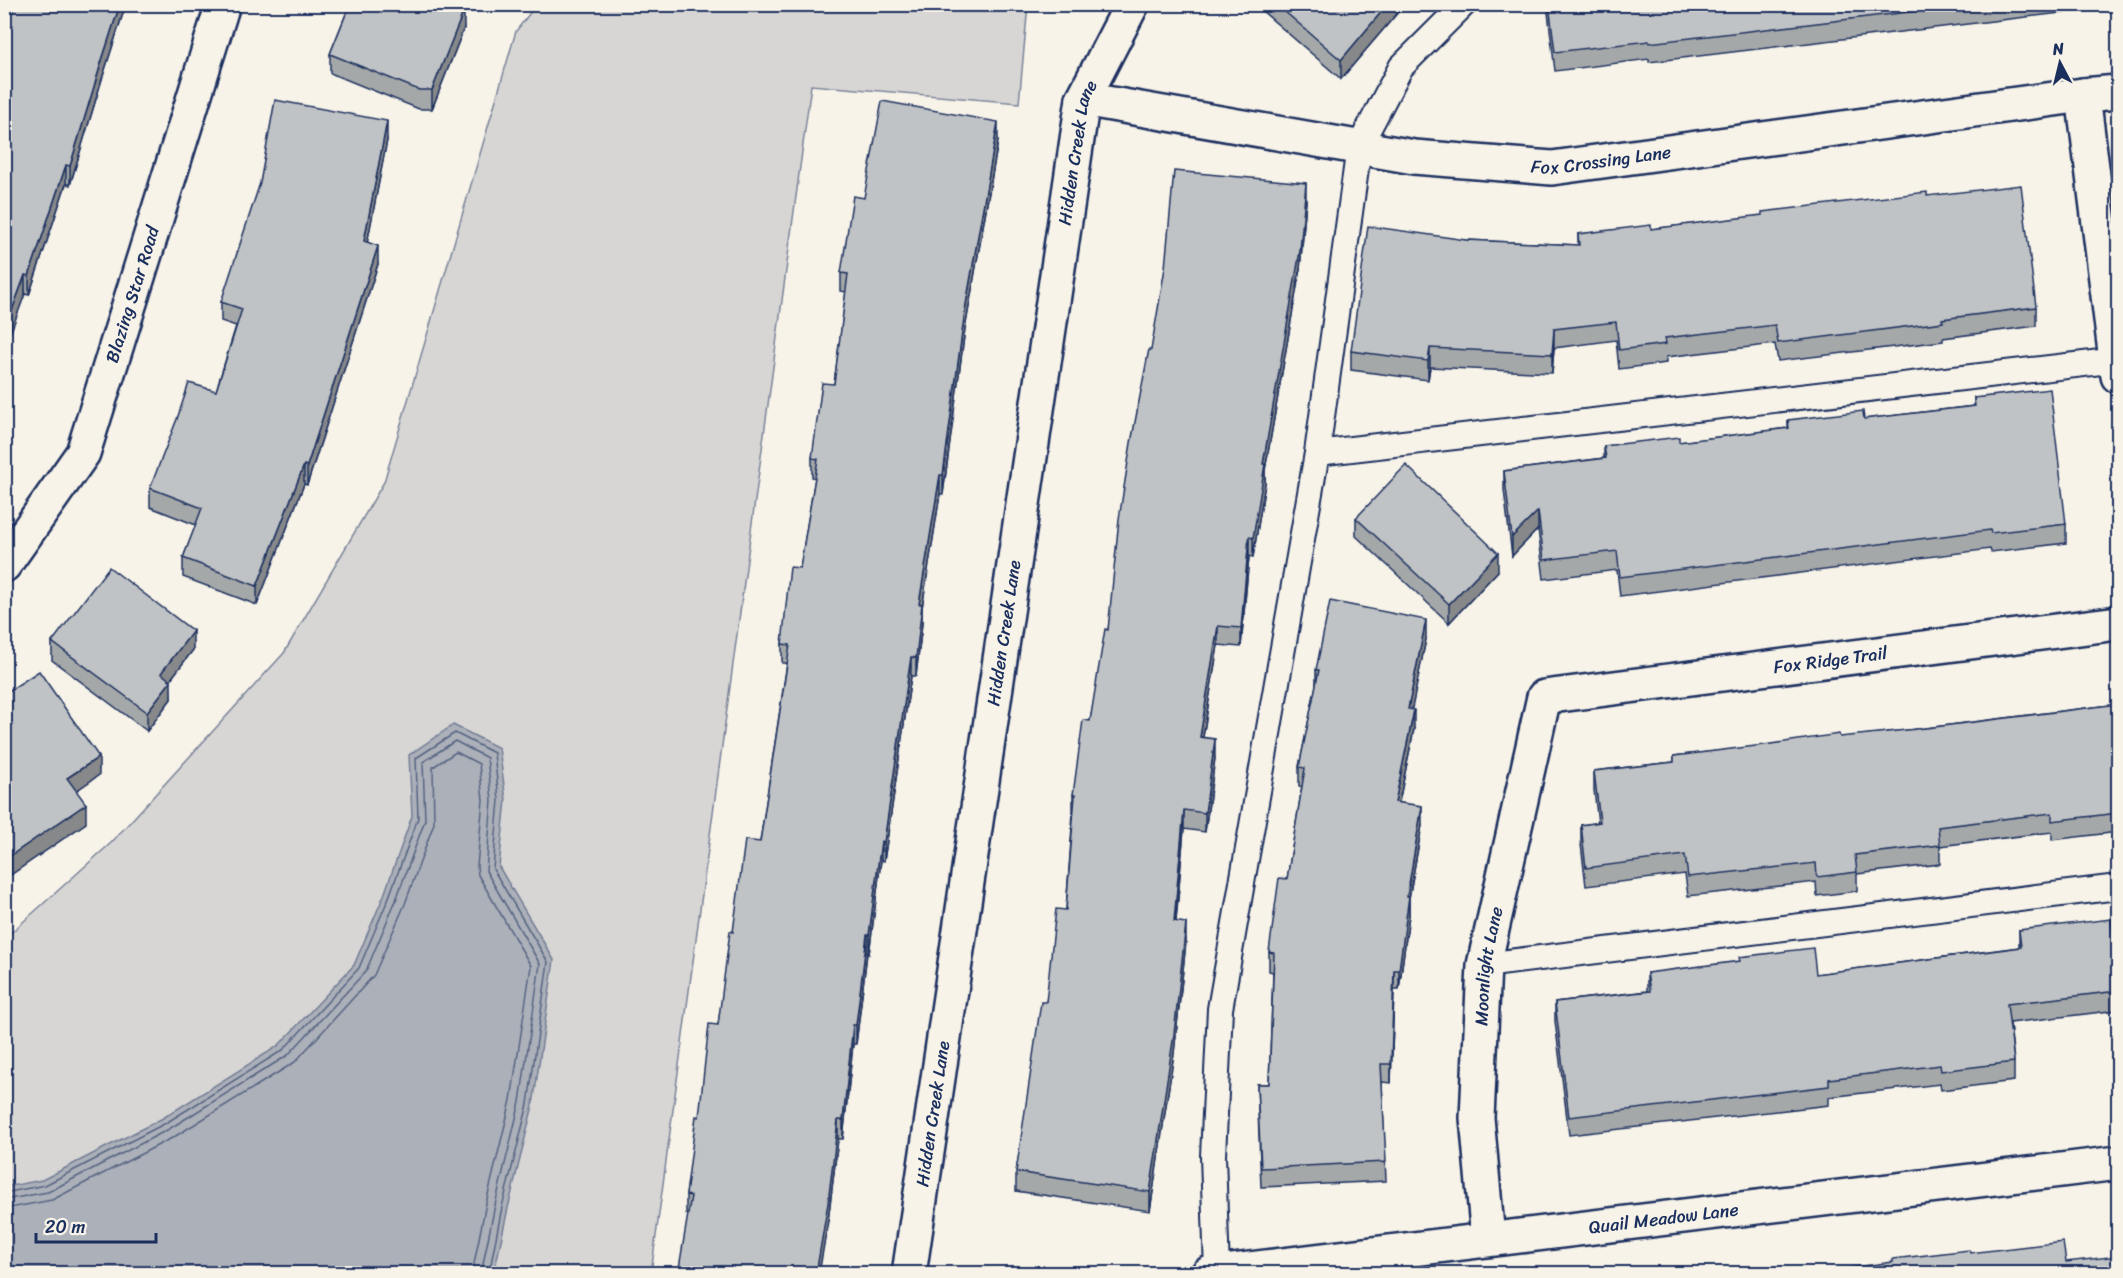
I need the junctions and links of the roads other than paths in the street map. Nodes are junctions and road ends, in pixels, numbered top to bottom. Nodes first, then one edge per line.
1 (223, 4) edge
2 (1132, 4) edge
3 (1464, 4) edge
4 (2118, 92) edge
5 (2083, 94) junction
6 (1083, 99) junction
7 (1359, 147) junction
8 (2118, 366) edge
9 (1317, 453) junction
10 (4, 566) edge
11 (2118, 623) edge
12 (1544, 697) joint
13 (2118, 887) edge
14 (1484, 965) junction
15 (2118, 1163) edge
16 (1488, 1239) junction
17 (1213, 1273) edge
18 (909, 1274) edge

1 - 10 street, Blazing Star Road
2 - 6 street, Hidden Creek Lane
3 - 7 lane
4 - 5 street, Fox Crossing Lane
5 - 7 street, Fox Crossing Lane
5 - 8 street
6 - 7 street, Fox Crossing Lane
6 - 18 street, Hidden Creek Lane
7 - 9 lane
8 - 9 lane
9 - 17 lane
11 - 12 street, Fox Ridge Trail
12 - 14 street, Moonlight Lane
13 - 14 lane
14 - 16 street, Moonlight Lane
15 - 16 street, Quail Meadow Lane
16 - 17 street, Quail Meadow Lane

